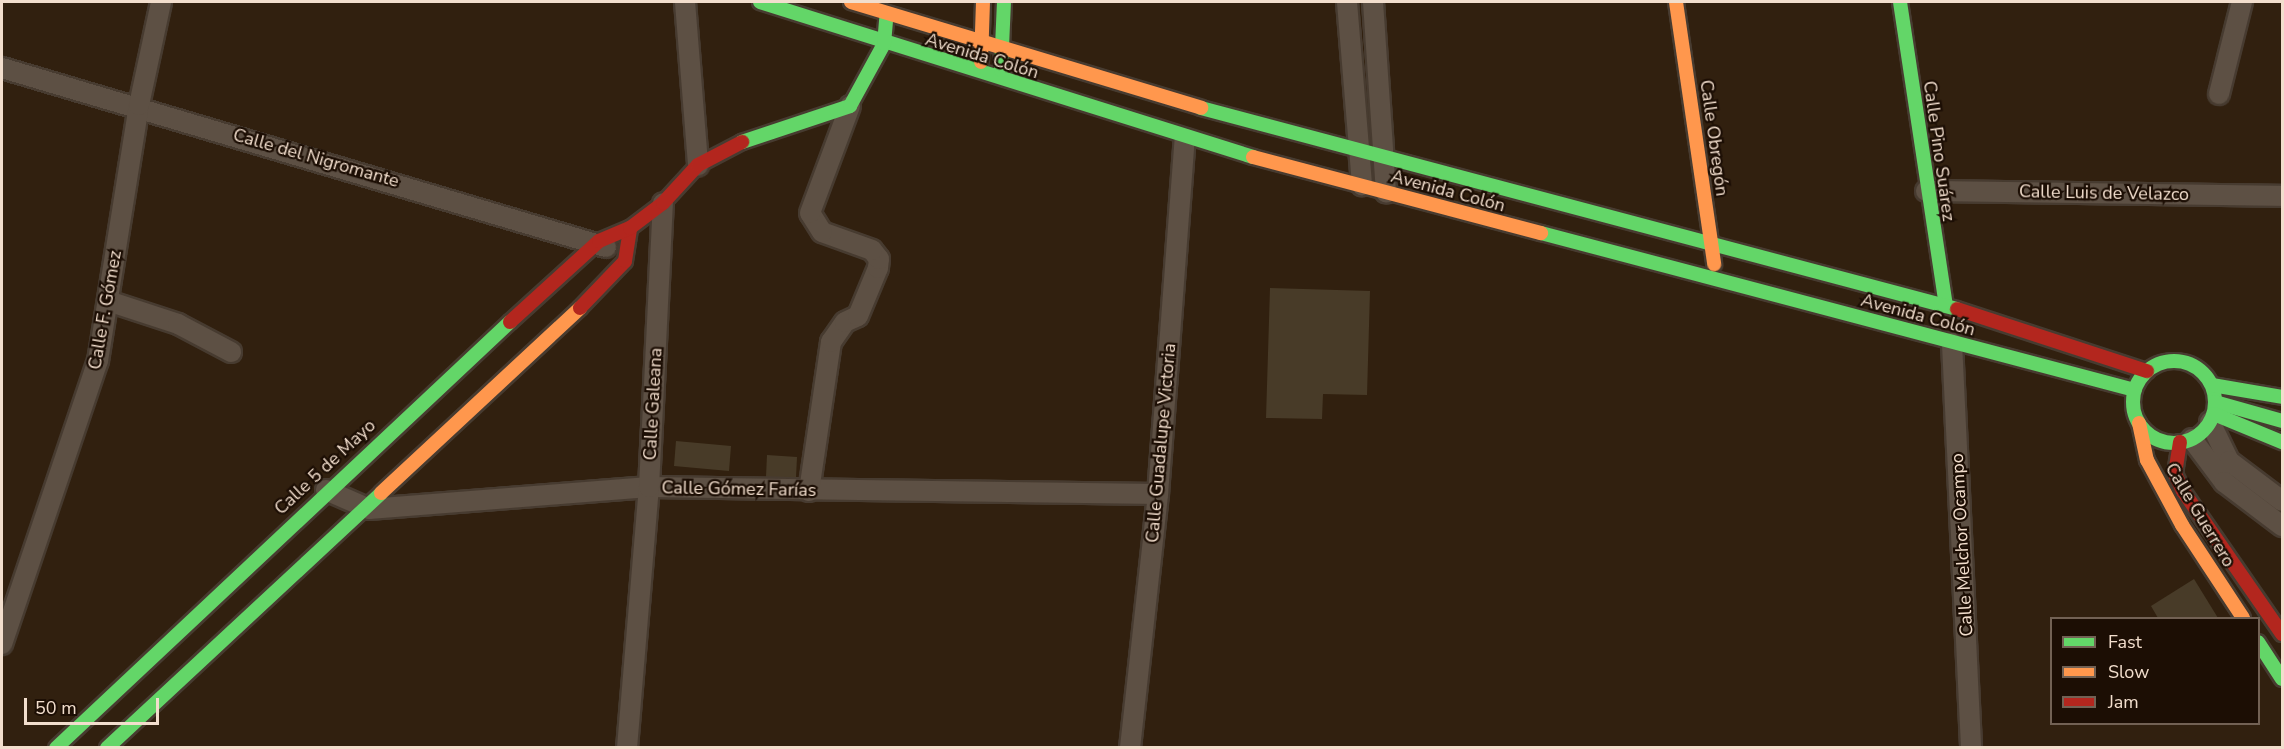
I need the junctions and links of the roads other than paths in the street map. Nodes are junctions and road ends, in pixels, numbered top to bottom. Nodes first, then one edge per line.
1 (161, 2) edge
2 (685, 2) edge
3 (760, 2) edge
4 (851, 2) edge
5 (983, 2) edge
6 (1004, 2) edge
7 (1347, 2) edge
8 (1373, 2) edge
9 (1676, 2) edge
10 (1900, 2) edge
11 (2242, 2) edge
12 (887, 13) junction
13 (982, 41) junction
14 (884, 44) junction
15 (1002, 46) junction
16 (2, 68) edge
17 (981, 75) junction
18 (1001, 81) junction
19 (2219, 94) dead end
20 (139, 105) junction
21 (850, 106) junction
22 (1185, 139) junction
23 (1362, 153) junction
24 (1385, 158) junction
25 (698, 165) junction
26 (1362, 185) junction
27 (1926, 191) junction
28 (1386, 193) junction
29 (2283, 196) edge
30 (663, 203) junction
31 (630, 228) junction
32 (599, 241) junction
33 (1711, 242) junction
34 (625, 261) junction
35 (1716, 280) junction
36 (108, 301) junction
37 (1946, 306) junction
38 (1952, 342) junction
39 (231, 352) dead end
40 (2147, 371) junction
41 (2212, 385) junction
42 (2135, 390) junction
43 (2283, 397) edge
44 (2213, 412) junction
45 (2283, 422) edge
46 (2139, 423) junction
47 (2186, 441) junction
48 (2283, 442) edge
49 (649, 487) junction
50 (326, 490) junction
51 (809, 491) junction
52 (1158, 494) junction
53 (2283, 501) edge
54 (369, 509) junction
55 (2283, 526) edge
56 (2232, 562) junction
57 (2214, 574) junction
58 (2242, 617) edge
59 (2283, 634) edge
60 (2, 644) edge
61 (2260, 644) edge
62 (2283, 679) edge
63 (121, 685) junction
64 (153, 706) junction
65 (58, 747) edge
66 (107, 747) edge
67 (627, 747) edge
68 (1130, 747) edge
69 (1971, 747) edge

1 - 20 street, Calle F. Gómez
2 - 25 street
3 - 14 street, Avenida Colón
4 - 12 street, Avenida Colón
5 - 13 street
6 - 15 street
7 - 23 street
8 - 24 street
9 - 33 street, Calle Obregón
10 - 27 street, Calle Pino Suárez
11 - 19 street
12 - 13 street, Avenida Colón
12 - 14 street
13 - 15 street, Avenida Colón
13 - 17 street
14 - 17 street, Avenida Colón
14 - 21 street
15 - 18 street
15 - 23 street, Avenida Colón
16 - 20 street, Calle del Nigromante
17 - 18 street, Avenida Colón
18 - 22 street, Avenida Colón
20 - 32 street, Calle del Nigromante
20 - 36 street, Calle F. Gómez
21 - 25 street, Calle 5 de Mayo
21 - 51 street
22 - 26 street, Avenida Colón
22 - 52 street, Calle Guadalupe Victoria
23 - 24 street, Avenida Colón
23 - 26 street
24 - 28 street
24 - 33 street, Avenida Colón
25 - 30 street, Calle 5 de Mayo
26 - 28 street, Avenida Colón
27 - 29 street, Calle Luis de Velazco
27 - 37 street, Calle Pino Suárez
28 - 35 street, Avenida Colón
30 - 31 street, Calle 5 de Mayo
30 - 49 street, Calle Galeana
31 - 32 street, Calle 5 de Mayo
31 - 34 street
32 - 34 street, Calle del Nigromante
32 - 50 street, Calle 5 de Mayo
33 - 35 street, Calle Obregón
33 - 37 street, Avenida Colón
34 - 54 street
35 - 38 street, Avenida Colón
36 - 39 street
36 - 60 street, Calle F. Gómez
37 - 40 street, Avenida Colón
38 - 42 street, Avenida Colón
38 - 69 street, Calle Melchor Ocampo
40 - 41 street
40 - 42 street
41 - 43 street
41 - 44 street
42 - 46 street
44 - 45 street
44 - 47 street
44 - 48 street
44 - 53 street
46 - 47 street
46 - 57 street, Calle Guerrero
47 - 55 street
47 - 56 street, Calle Guerrero
49 - 51 street, Calle Gómez Farías
49 - 54 street, Calle Gómez Farías
49 - 67 street, Calle Galeana
50 - 54 street, Calle Gómez Farías
50 - 63 street, Calle 5 de Mayo
51 - 52 street, Calle Gómez Farías
52 - 68 street, Calle Guadalupe Victoria
54 - 64 street
56 - 57 street
56 - 59 street, Calle Guerrero
57 - 58 street, Calle Guerrero
61 - 62 street
63 - 64 street
63 - 65 street, Calle 5 de Mayo
64 - 66 street

